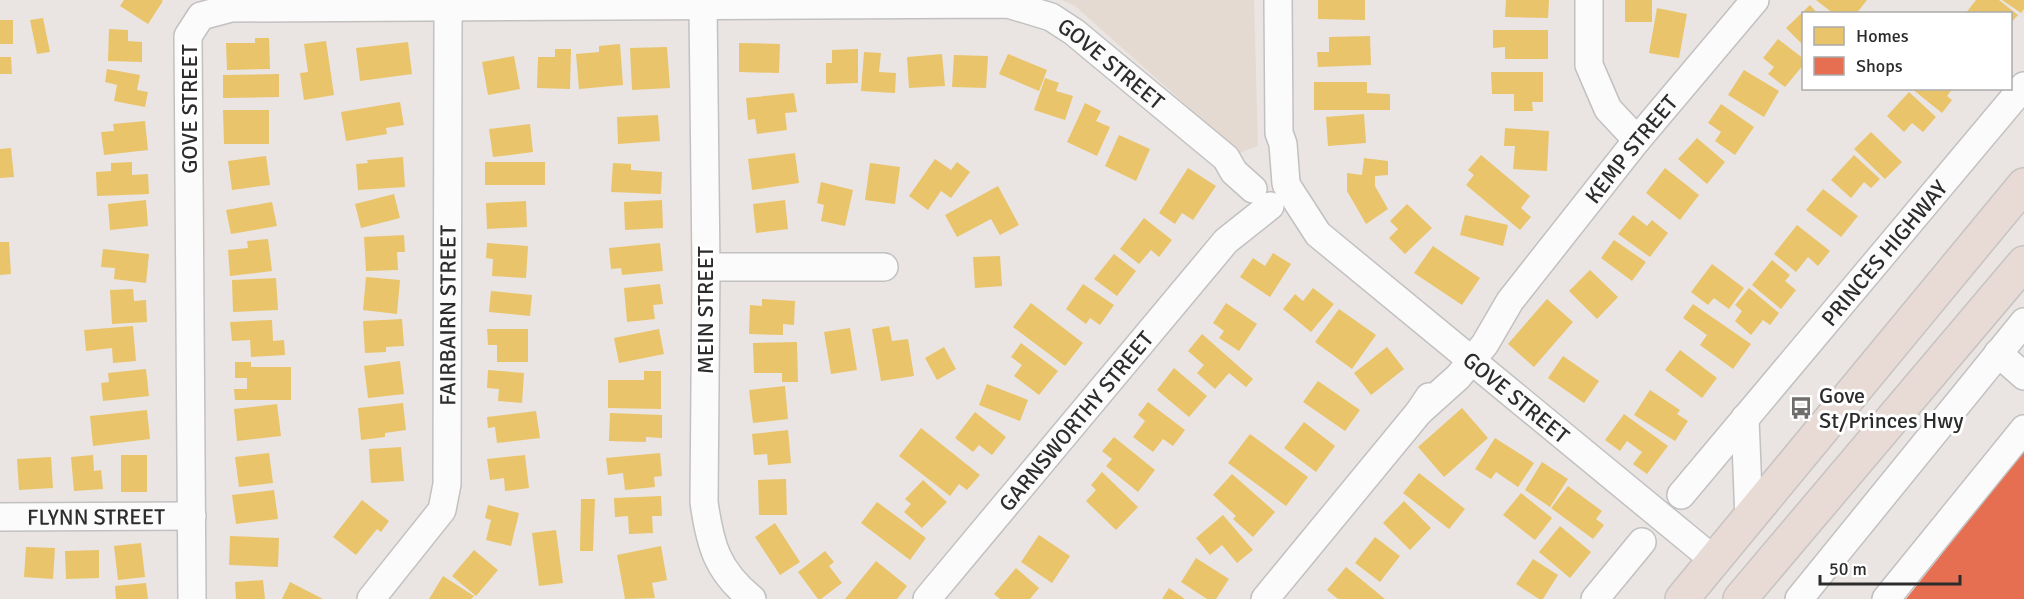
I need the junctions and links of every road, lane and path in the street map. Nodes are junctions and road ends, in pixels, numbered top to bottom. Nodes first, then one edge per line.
1 (1278, 0) edge
2 (1589, 0) edge
3 (1755, 0) edge
4 (450, 6) junction
5 (703, 6) junction
6 (2024, 87) edge
7 (1637, 140) junction
8 (2024, 185) edge
9 (1268, 188) junction
10 (2024, 263) edge
11 (706, 267) junction
12 (884, 267) dead end
13 (2024, 322) edge
14 (1998, 353) junction
15 (1465, 356) junction
16 (2024, 376) edge
17 (1745, 418) junction
18 (2024, 429) edge
19 (1681, 495) dead end
20 (192, 516) junction
21 (0, 517) edge
22 (1749, 519) junction
23 (1642, 542) dead end
24 (1714, 560) junction
25 (1750, 596) edge
26 (192, 599) edge
27 (371, 599) edge
28 (752, 599) edge
29 (927, 599) edge
30 (1265, 599) edge
31 (1594, 599) edge
32 (1682, 599) edge
33 (1799, 599) edge
34 (1886, 599) edge

1 - 9 street
2 - 7 street
3 - 7 street, KEMP STREET
4 - 5 street, GOVE STREET
4 - 20 street, GOVE STREET
4 - 27 street, FAIRBAIRN STREET
5 - 9 street, GOVE STREET
5 - 11 street, MEIN STREET
6 - 17 street, PRINCES HIGHWAY
7 - 15 street, KEMP STREET
8 - 22 highway
9 - 15 street, GOVE STREET
9 - 29 street, GARNSWORTHY STREET
10 - 25 highway
11 - 12 street
11 - 28 street, MEIN STREET
13 - 14 street
14 - 16 street
14 - 33 street
15 - 24 street, GOVE STREET
15 - 30 street, KEMP STREET
17 - 19 street, PRINCES HIGHWAY
17 - 22 street
18 - 34 street
20 - 21 street, FLYNN STREET
20 - 26 street, GOVE STREET
22 - 24 highway
23 - 31 street
24 - 25 highway
24 - 32 highway

